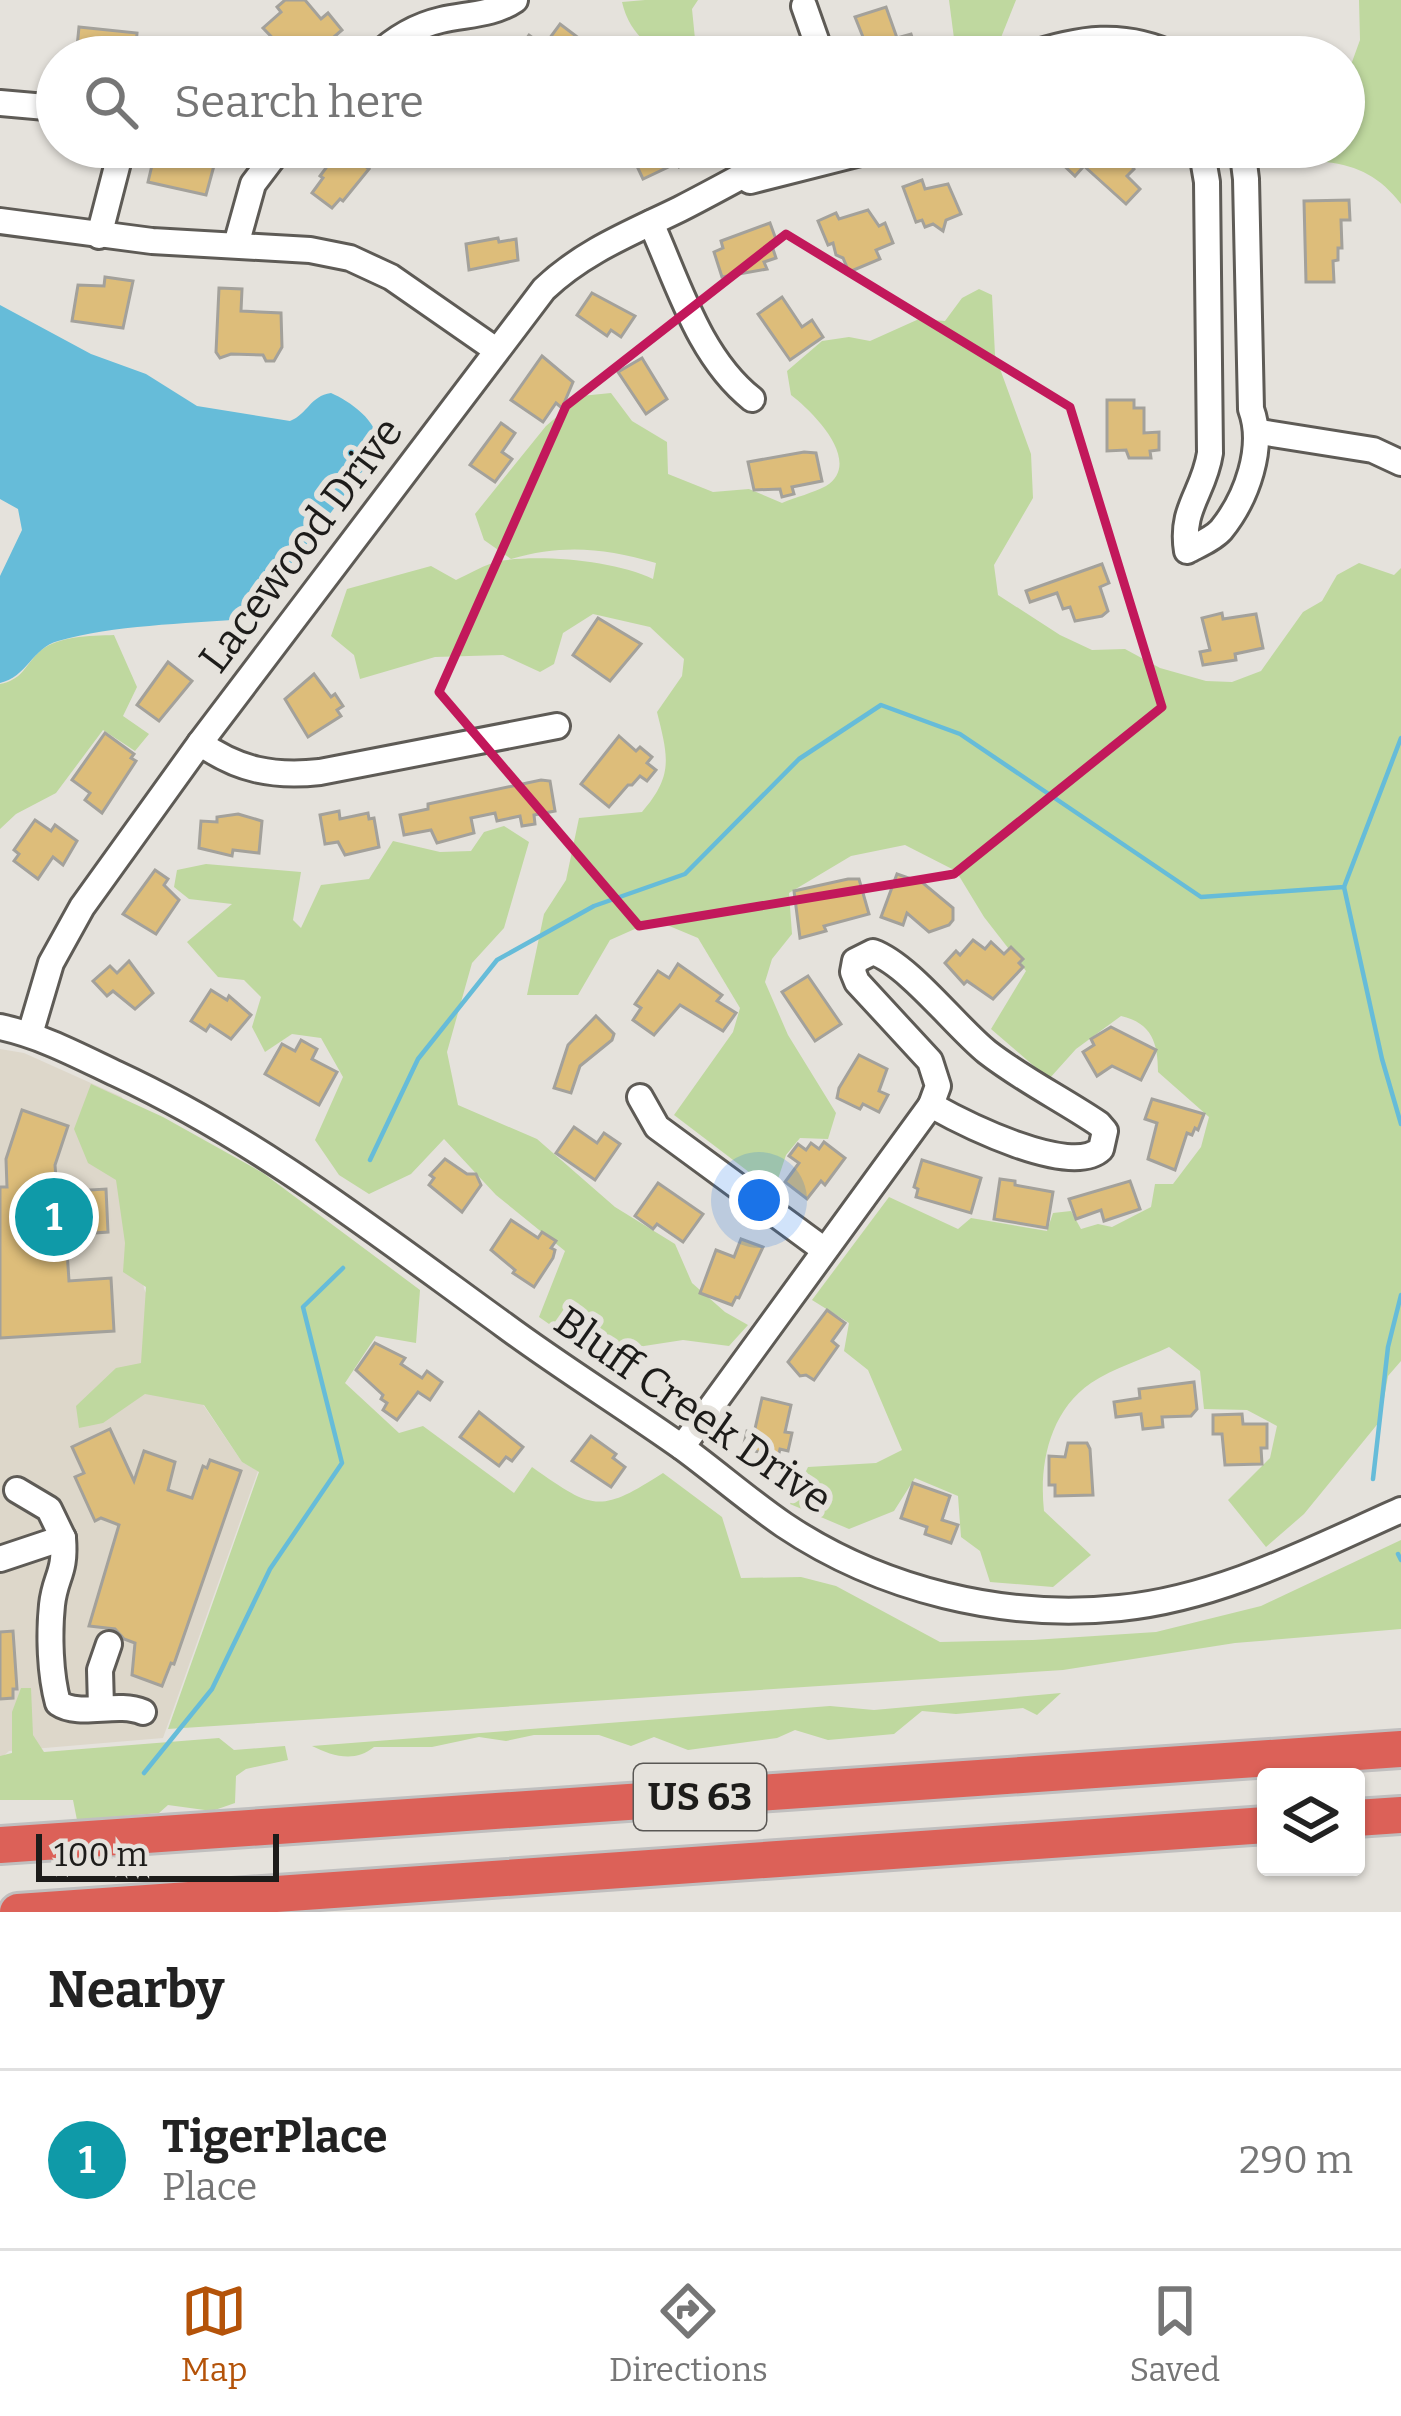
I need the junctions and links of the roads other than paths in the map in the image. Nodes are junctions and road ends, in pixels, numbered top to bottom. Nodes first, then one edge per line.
1 (515, 0) edge
2 (804, 7) dead end
3 (402, 36) edge
4 (814, 36) edge
5 (0, 103) edge
6 (36, 106) edge
7 (117, 168) edge
8 (265, 168) edge
9 (758, 168) edge
10 (795, 168) edge
11 (1205, 168) edge
12 (1245, 168) edge
13 (724, 187) junction
14 (0, 221) edge
15 (651, 223) junction
16 (99, 236) junction
17 (236, 245) junction
18 (496, 350) junction
19 (752, 399) dead end
20 (1209, 412) junction
21 (1256, 420) junction
22 (1396, 456) edge
23 (557, 726) dead end
24 (200, 743) junction
25 (0, 1027) edge
26 (30, 1034) junction
27 (640, 1097) dead end
28 (932, 1105) junction
29 (823, 1249) junction
30 (682, 1448) junction
31 (17, 1490) dead end
32 (1401, 1510) edge
33 (63, 1538) junction
34 (0, 1558) edge
35 (109, 1644) dead end
36 (101, 1707) junction
37 (143, 1712) dead end
38 (1401, 1749) edge
39 (1401, 1815) edge
40 (1365, 1817) edge
41 (1257, 1826) edge
42 (0, 1845) edge
43 (18, 1912) edge

1 - 3 street
2 - 4 street
5 - 6 street
7 - 16 street
8 - 17 street
9 - 13 street
10 - 13 street
11 - 20 street
12 - 21 street
13 - 15 street, Lacewood Drive
14 - 16 street
15 - 18 street, Lacewood Drive
15 - 19 street
16 - 17 street
17 - 18 street
18 - 24 street, Lacewood Drive
20 - 21 street
20 - 21 street
21 - 22 street
23 - 24 street
24 - 26 street, Lacewood Drive
25 - 26 street, Bluff Creek Drive
26 - 30 street, Bluff Creek Drive
27 - 29 street
28 - 28 street
28 - 29 street
29 - 30 street
30 - 32 street, Bluff Creek Drive
31 - 33 street
33 - 34 street
33 - 36 street
35 - 36 street
36 - 37 street
38 - 42 highway, US 63
39 - 40 highway
41 - 43 highway, US 63

